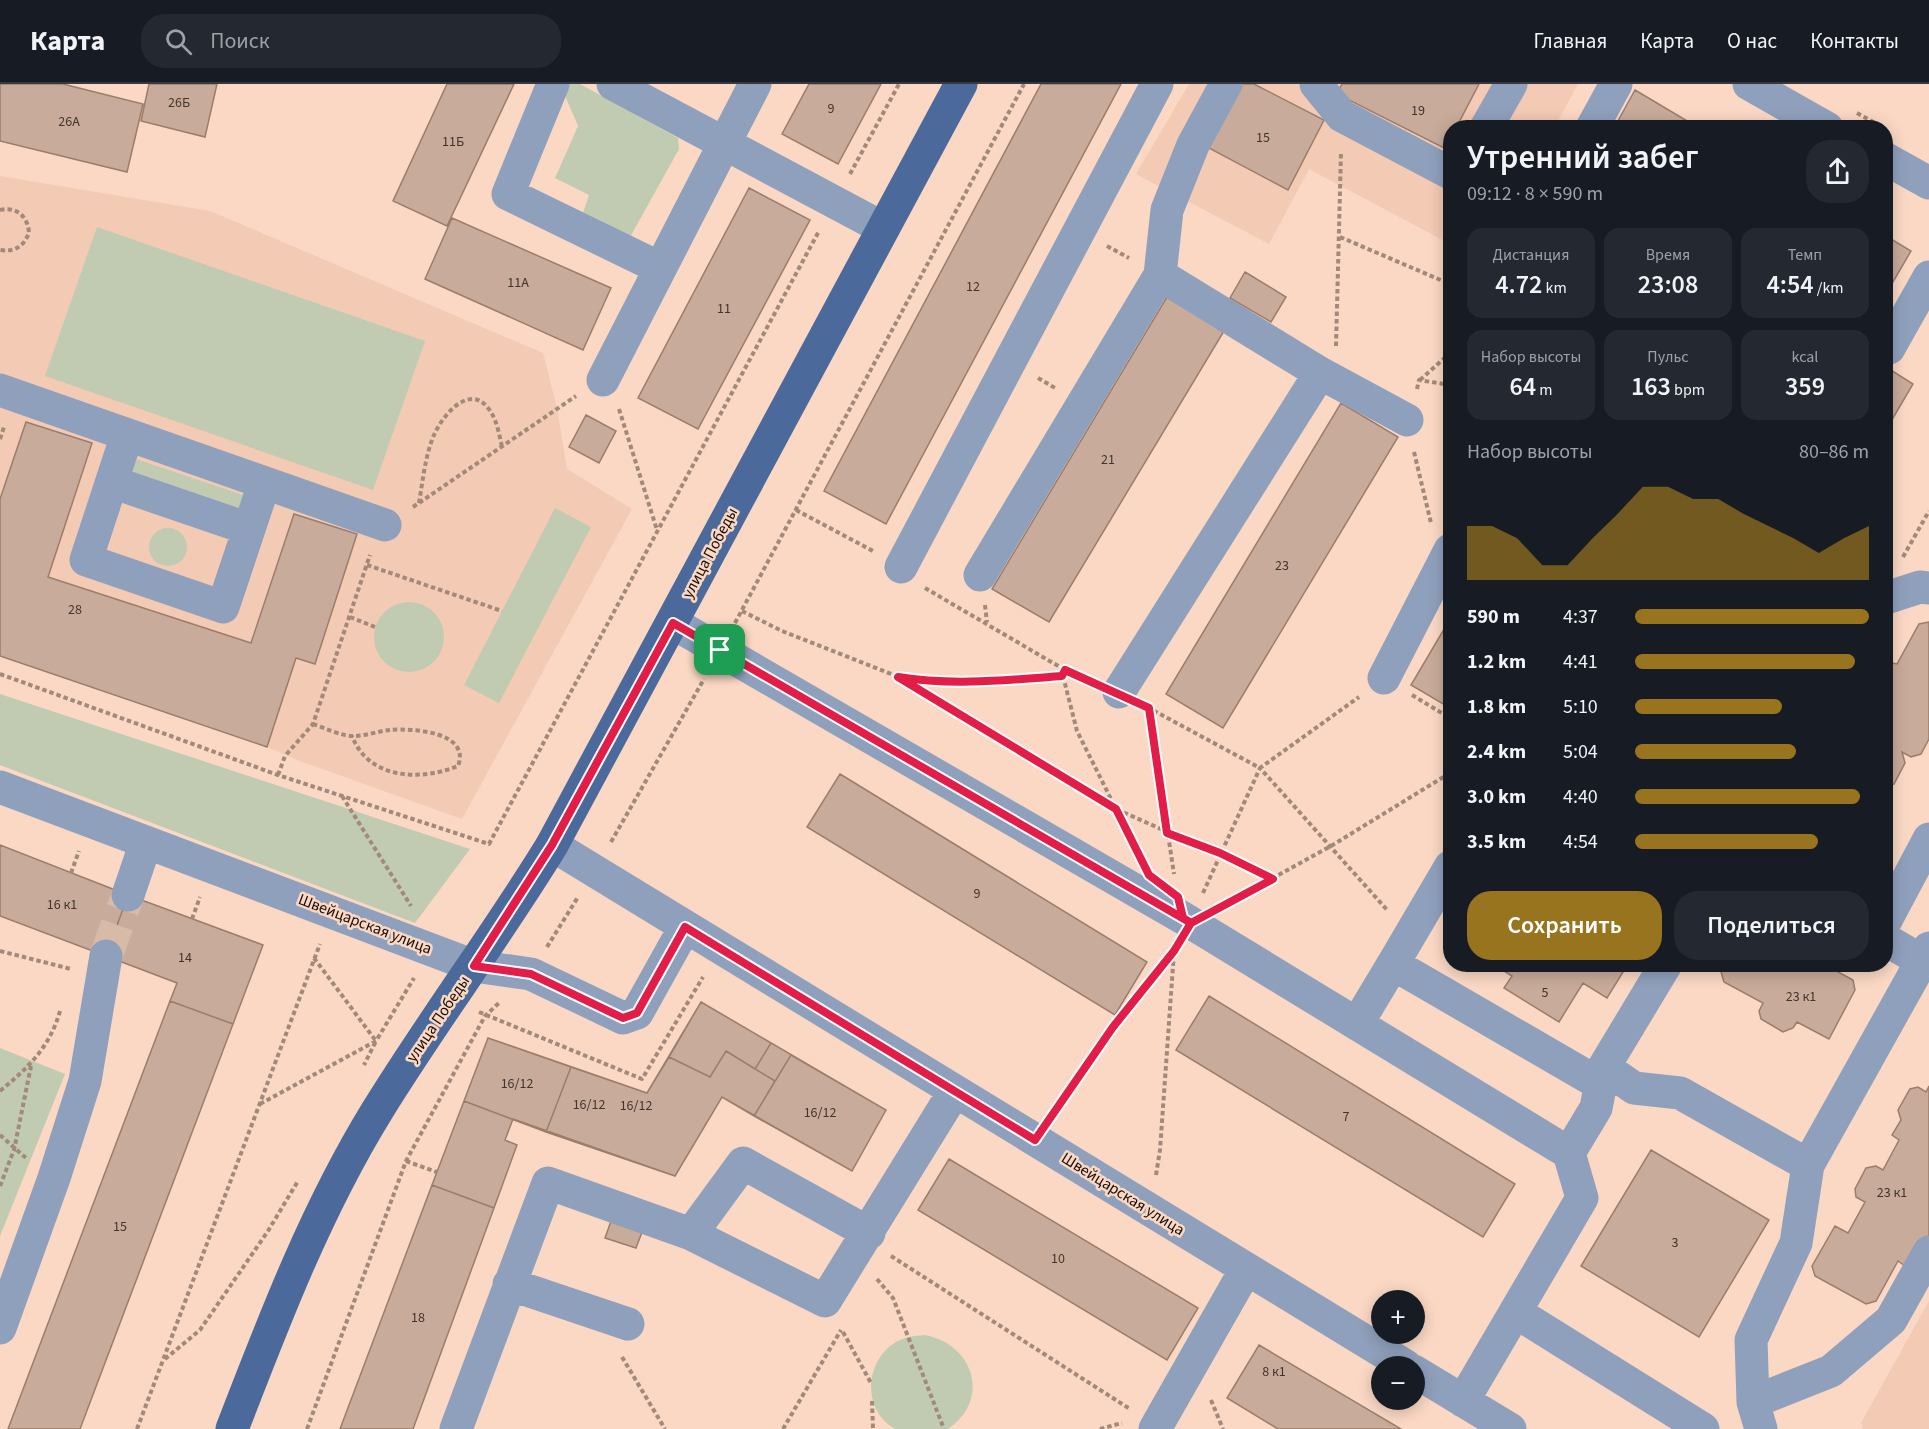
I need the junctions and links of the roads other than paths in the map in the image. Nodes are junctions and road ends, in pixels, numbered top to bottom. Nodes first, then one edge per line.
1 (553, 84) edge
2 (613, 84) edge
3 (755, 84) edge
4 (962, 84) edge
5 (1157, 84) edge
6 (1226, 84) edge
7 (1316, 84) edge
8 (1510, 84) edge
9 (1616, 84) edge
10 (1749, 84) edge
11 (1490, 120) edge
12 (1596, 120) edge
13 (1813, 120) edge
14 (724, 144) junction
15 (1893, 163) edge
16 (1443, 169) edge
17 (1929, 183) edge
18 (883, 228) junction
19 (660, 268) junction
20 (1160, 275) junction
21 (1929, 278) edge
22 (1893, 341) edge
23 (1320, 373) junction
24 (603, 380) road end
25 (0, 390) edge
26 (1407, 420) road end
27 (127, 435) junction
28 (112, 482) junction
29 (264, 484) junction
30 (383, 524) road end
31 (249, 529) junction
32 (1443, 563) edge
33 (901, 567) road end
34 (980, 575) dead end
35 (1929, 588) edge
36 (1893, 596) edge
37 (673, 623) junction
38 (1384, 678) road end
39 (1119, 692) road end
40 (0, 787) edge
41 (1929, 839) edge
42 (146, 842) junction
43 (552, 845) junction
44 (1443, 879) edge
45 (128, 895) tunnel mouth
46 (1893, 907) edge
47 (685, 927) junction
48 (1893, 943) edge
49 (1925, 954) edge
50 (1393, 964) junction
51 (474, 966) junction
52 (87, 971) tunnel mouth
53 (1661, 972) edge
54 (1357, 1024) junction
55 (1602, 1076) junction
56 (954, 1092) junction
57 (1569, 1153) junction
58 (1808, 1165) junction
59 (691, 1234) junction
60 (876, 1247) junction
61 (1929, 1252) edge
62 (1246, 1269) junction
63 (509, 1284) junction
64 (1517, 1313) junction
65 (628, 1324) dead end
66 (0, 1328) edge
67 (1390, 1356) edge
68 (1425, 1378) edge
69 (1463, 1401) junction
70 (1757, 1416) edge
71 (1144, 1420) edge
72 (232, 1429) edge
73 (456, 1429) edge
74 (1510, 1429) edge
75 (1703, 1429) edge

1 - 19 street
2 - 14 street
3 - 14 street
4 - 18 main road, улица Победы
5 - 33 street
6 - 20 street
7 - 16 street
8 - 11 street
9 - 12 street
10 - 13 street
14 - 18 street
14 - 19 street
15 - 17 street
18 - 37 main road, улица Победы
19 - 24 street
20 - 23 street
20 - 34 street
21 - 22 street
23 - 26 street
23 - 39 street
25 - 27 street
27 - 28 street
27 - 29 street
28 - 31 street
28 - 31 street
29 - 30 street
29 - 31 street
32 - 38 street
35 - 36 street
37 - 43 main road, улица Победы
37 - 54 street
40 - 42 street, Швейцарская улица
41 - 46 street
42 - 45 street
42 - 51 street, Швейцарская улица
43 - 47 street, Швейцарская улица
43 - 51 main road, улица Победы
44 - 50 street
47 - 51 street, Швейцарская улица
47 - 56 street, Швейцарская улица
48 - 49 street
49 - 58 street
50 - 54 street
50 - 55 street
51 - 72 main road, улица Победы
52 - 66 street
53 - 55 street
54 - 57 street
55 - 57 street
55 - 58 street
56 - 60 street
56 - 62 street, Швейцарская улица
57 - 64 street
58 - 70 street
59 - 60 street
59 - 60 street
59 - 63 street
61 - 70 street
62 - 67 street, Швейцарская улица
62 - 71 street
63 - 65 street
63 - 73 street
64 - 69 street
64 - 75 street
68 - 69 street
69 - 74 street

